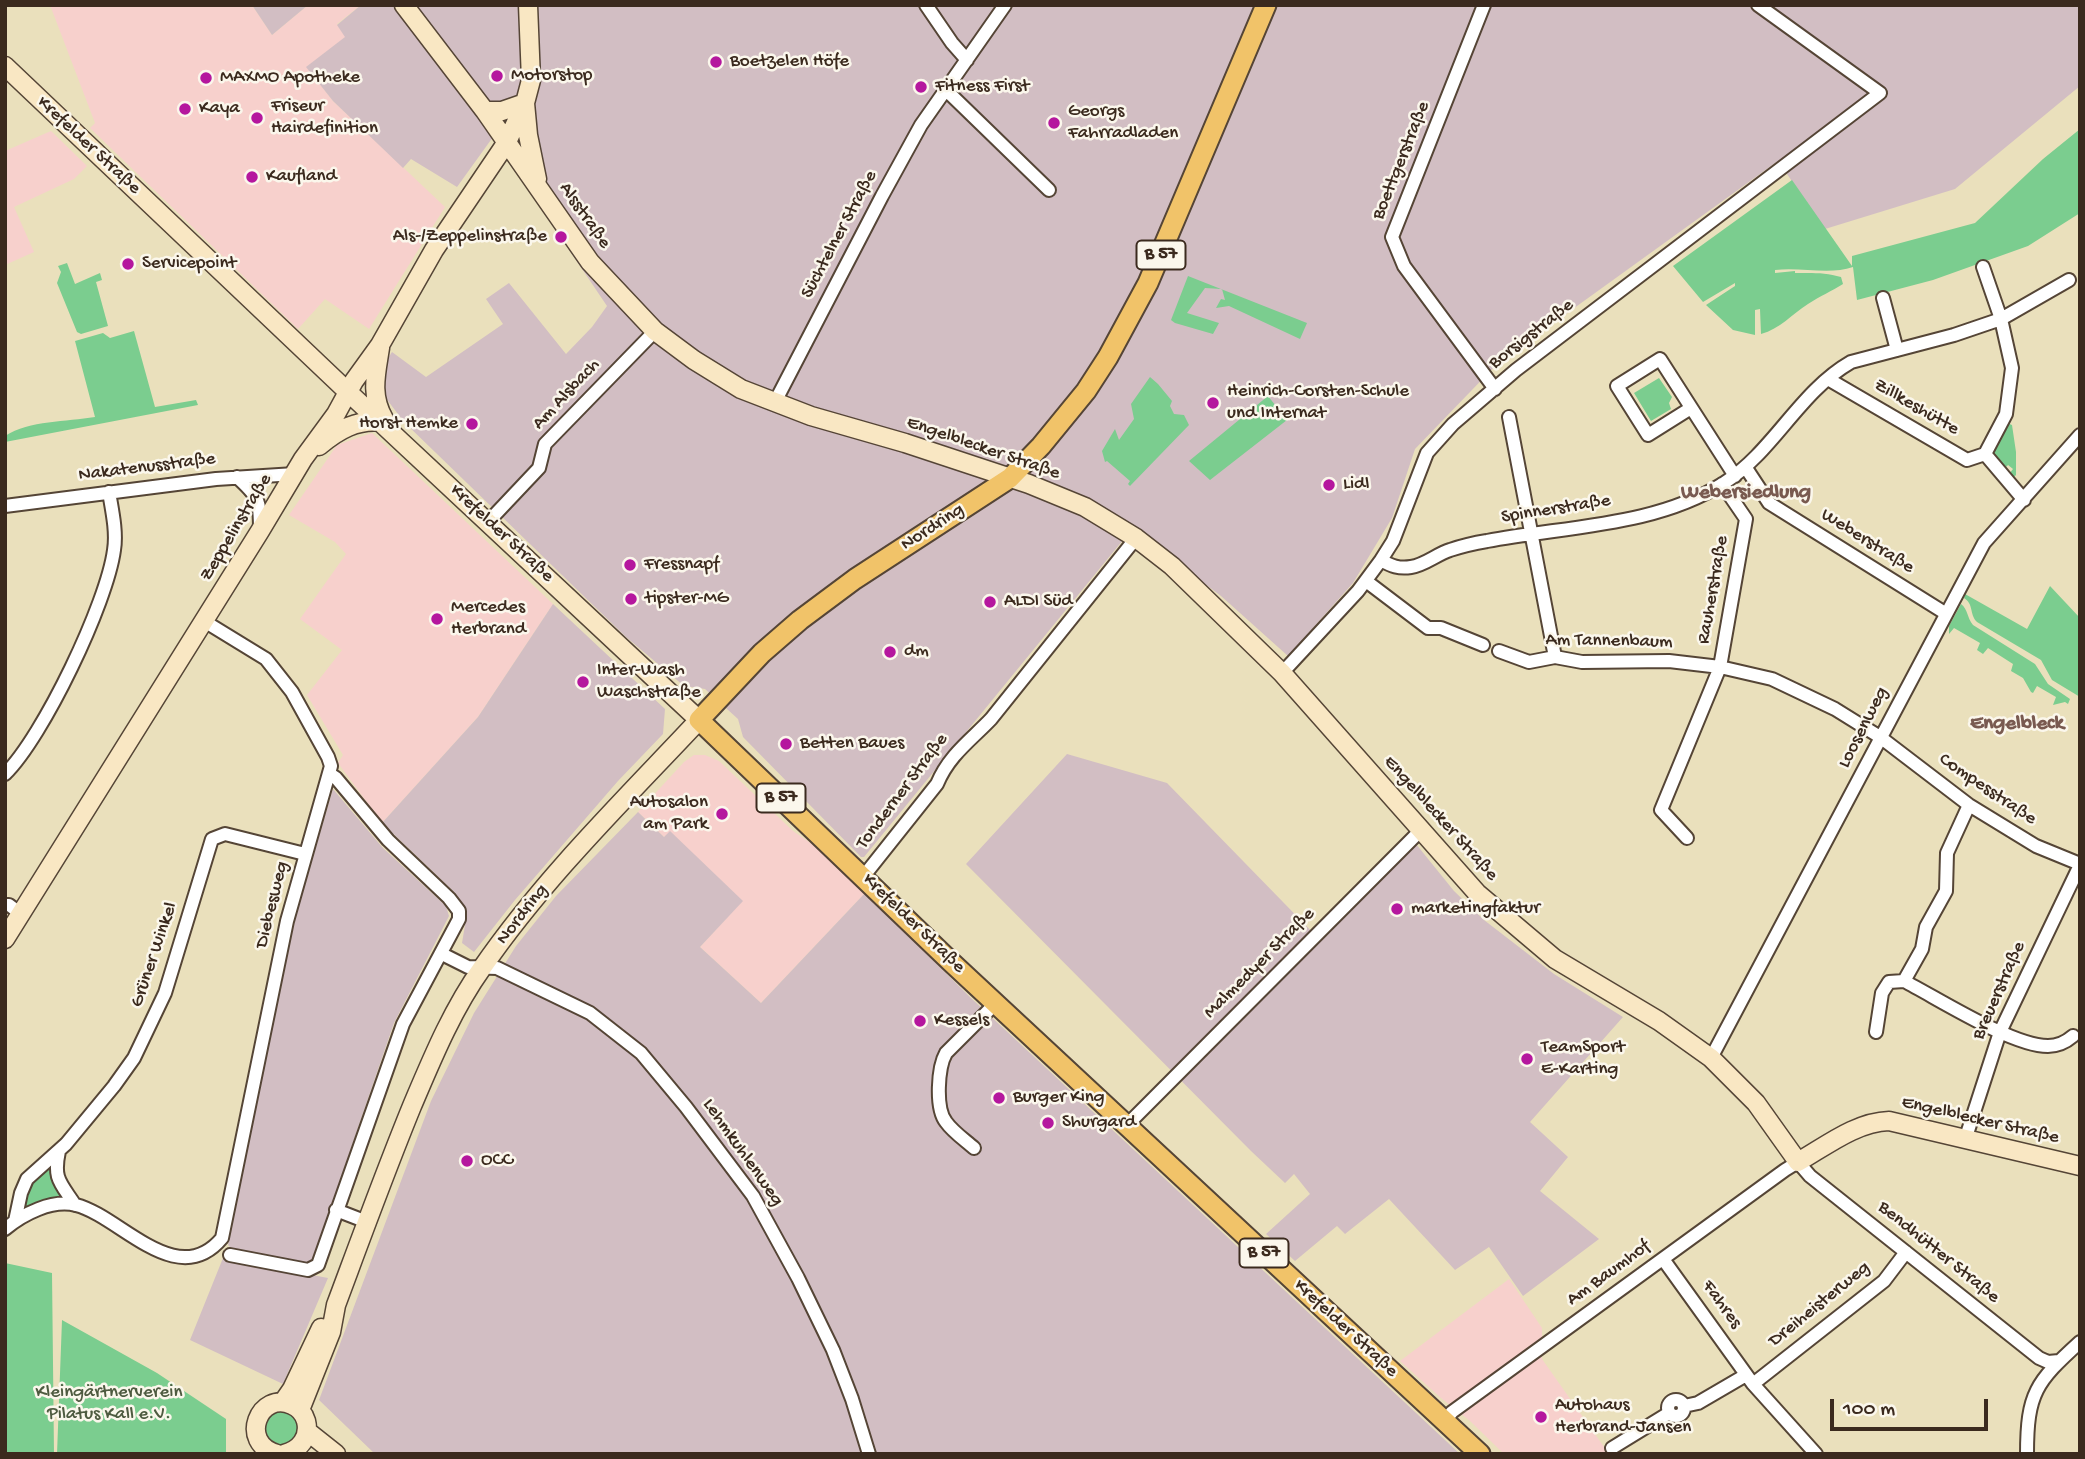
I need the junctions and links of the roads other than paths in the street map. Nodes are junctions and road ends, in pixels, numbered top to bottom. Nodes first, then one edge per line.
1 (404, 5) edge
2 (528, 5) edge
3 (926, 5) edge
4 (1005, 5) edge
5 (1266, 5) edge
6 (1484, 5) edge
7 (1758, 5) edge
8 (967, 60) junction
9 (5, 66) edge
10 (946, 90) junction
11 (525, 103) junction
12 (485, 110) junction
13 (507, 142) junction
14 (540, 189) junction
15 (1049, 190) dead end
16 (1983, 267) dead end
17 (2069, 279) dead end
18 (1883, 299) dead end
19 (2001, 319) junction
20 (655, 331) junction
21 (380, 345) junction
22 (1897, 350) junction
23 (1828, 379) junction
24 (1495, 389) junction
25 (348, 392) junction
26 (1809, 396) joint
27 (775, 402) junction
28 (1691, 408) junction
29 (1509, 417) dead end
30 (387, 427) junction
31 (2080, 435) edge
32 (1985, 454) junction
33 (299, 466) junction
34 (1740, 472) junction
35 (237, 477) junction
36 (1010, 478) junction
37 (1722, 484) junction
38 (109, 492) junction
39 (2024, 500) junction
40 (5, 506) edge
41 (488, 522) junction
42 (260, 531) junction
43 (1530, 535) junction
44 (1136, 538) junction
45 (1381, 560) junction
46 (1366, 581) junction
47 (1945, 613) junction
48 (204, 621) junction
49 (1483, 645) dead end
50 (1499, 651) dead end
51 (1555, 657) junction
52 (1720, 667) junction
53 (1282, 673) junction
54 (699, 720) junction
55 (1880, 737) junction
56 (5, 774) edge
57 (330, 774) junction
58 (1969, 805) junction
59 (1421, 830) junction
60 (1687, 838) dead end
61 (305, 854) junction
62 (2080, 864) edge
63 (863, 877) junction
64 (13, 909) edge
65 (5, 939) edge
66 (442, 954) junction
67 (482, 968) junction
68 (1904, 981) junction
69 (996, 1003) junction
70 (1876, 1032) dead end
71 (2000, 1032) junction
72 (2073, 1036) dead end
73 (1710, 1058) junction
74 (1127, 1125) junction
75 (1966, 1138) junction
76 (974, 1149) dead end
77 (59, 1151) junction
78 (1798, 1162) junction
79 (2080, 1166) edge
80 (75, 1205) junction
81 (336, 1210) junction
82 (367, 1222) junction
83 (10, 1225) edge
84 (1906, 1252) junction
85 (230, 1255) dead end
86 (1663, 1259) junction
87 (2080, 1342) edge
88 (2059, 1361) junction
89 (1749, 1379) junction
90 (292, 1406) junction
91 (1445, 1421) junction
92 (307, 1431) junction
93 (1612, 1448) dead end
94 (268, 1452) edge
95 (298, 1452) edge
96 (336, 1454) edge
97 (869, 1454) edge
98 (1480, 1454) edge
99 (1816, 1454) edge
100 (2027, 1454) edge

1 - 12 street, Alsstraße
2 - 11 street
3 - 8 street
4 - 8 street, Süchtelner Straße
5 - 36 main road, Nordring / B 57
6 - 24 street, Boettgerstraße
7 - 24 street, Borsigstraße
8 - 10 street, Süchtelner Straße
9 - 25 street, Krefelder Straße
10 - 15 street
10 - 27 street, Süchtelner Straße
11 - 12 street
11 - 13 street, Zeppelinstraße
11 - 14 street
12 - 13 street, Alsstraße
13 - 14 street, Alsstraße
13 - 21 street, Zeppelinstraße
14 - 20 street, Alsstraße
16 - 19 street
17 - 19 street, Zillkeshütte
18 - 22 street
19 - 22 street, Zillkeshütte
19 - 32 street
20 - 27 street, Alsstraße
20 - 41 street, Am Alsbach
21 - 25 street, Zeppelinstraße
21 - 30 street
22 - 23 street, Zillkeshütte
23 - 26 street, Zillkeshütte
23 - 32 street, Zillkeshütte
24 - 45 street, Borsigstraße
25 - 30 street, Krefelder Straße
25 - 33 street, Zeppelinstraße
26 - 34 street, Spinnerstraße
27 - 36 street, Engelblecker Straße
28 - 28 street
28 - 34 street
29 - 43 street
30 - 33 street
30 - 41 street, Krefelder Straße
31 - 39 street, Loosenweg
32 - 39 street
33 - 35 street, Nakatenusstraße
33 - 42 street, Zeppelinstraße
34 - 37 street, Spinnerstraße
34 - 47 street, Weberstraße
35 - 38 street, Nakatenusstraße
35 - 42 street
36 - 44 street, Engelblecker Straße
36 - 54 main road, Nordring / B 57
37 - 43 street, Spinnerstraße
37 - 52 street, Rauherstraße
38 - 40 street, Nakatenusstraße
38 - 56 street
39 - 47 street, Loosenweg
41 - 54 street, Krefelder Straße
42 - 48 street, Zeppelinstraße
43 - 45 street, Spinnerstraße
43 - 51 street
44 - 53 street, Engelblecker Straße
44 - 63 street, Tonderner Straße
45 - 46 street, Borsigstraße
46 - 49 street
46 - 53 street, Borsigstraße
47 - 55 street, Loosenweg
48 - 57 street
48 - 64 street, Zeppelinstraße
50 - 51 street, Am Tannenbaum
51 - 52 street, Am Tannenbaum
52 - 55 street, Am Tannenbaum
52 - 60 street
53 - 59 street, Engelblecker Straße
54 - 63 main road, Krefelder Straße / B 57
54 - 67 street, Nordring
55 - 58 street, Compesstraße
55 - 73 street, Loosenweg
57 - 61 street, Diebesweg
57 - 66 street
58 - 62 street, Compesstraße
58 - 68 street
59 - 73 street, Engelblecker Straße
59 - 74 street, Malmedyer Straße
61 - 77 street, Grüner Winkel
61 - 80 street, Diebesweg
62 - 71 street, Breuerstraße
63 - 69 main road, Krefelder Straße / B 57
64 - 65 street, Zeppelinstraße
66 - 67 street
66 - 81 street
67 - 82 street, Nordring
67 - 97 street, Lehmkuhlenweg
68 - 70 street
68 - 71 street
69 - 74 main road, Krefelder Straße / B 57
69 - 76 street
71 - 72 street
71 - 75 street, Breuerstraße
73 - 78 street, Engelblecker Straße
74 - 91 main road, Krefelder Straße / B 57
75 - 78 street, Engelblecker Straße
75 - 79 street, Engelblecker Straße
77 - 80 street
77 - 83 street, Grüner Winkel
78 - 84 street, Bendhütter Straße
78 - 86 street, Am Baumhof
80 - 83 street, Grüner Winkel
81 - 82 street
81 - 85 street
82 - 90 street, Nordring
84 - 88 street, Bendhütter Straße
84 - 89 street, Dreiheisterweg
86 - 89 street, Fahres
86 - 91 street, Am Baumhof
87 - 88 street
88 - 100 street
89 - 93 street
89 - 99 street, Fahres
90 - 92 street
90 - 94 street
91 - 98 main road, Krefelder Straße / B 57
92 - 95 street
92 - 96 street

